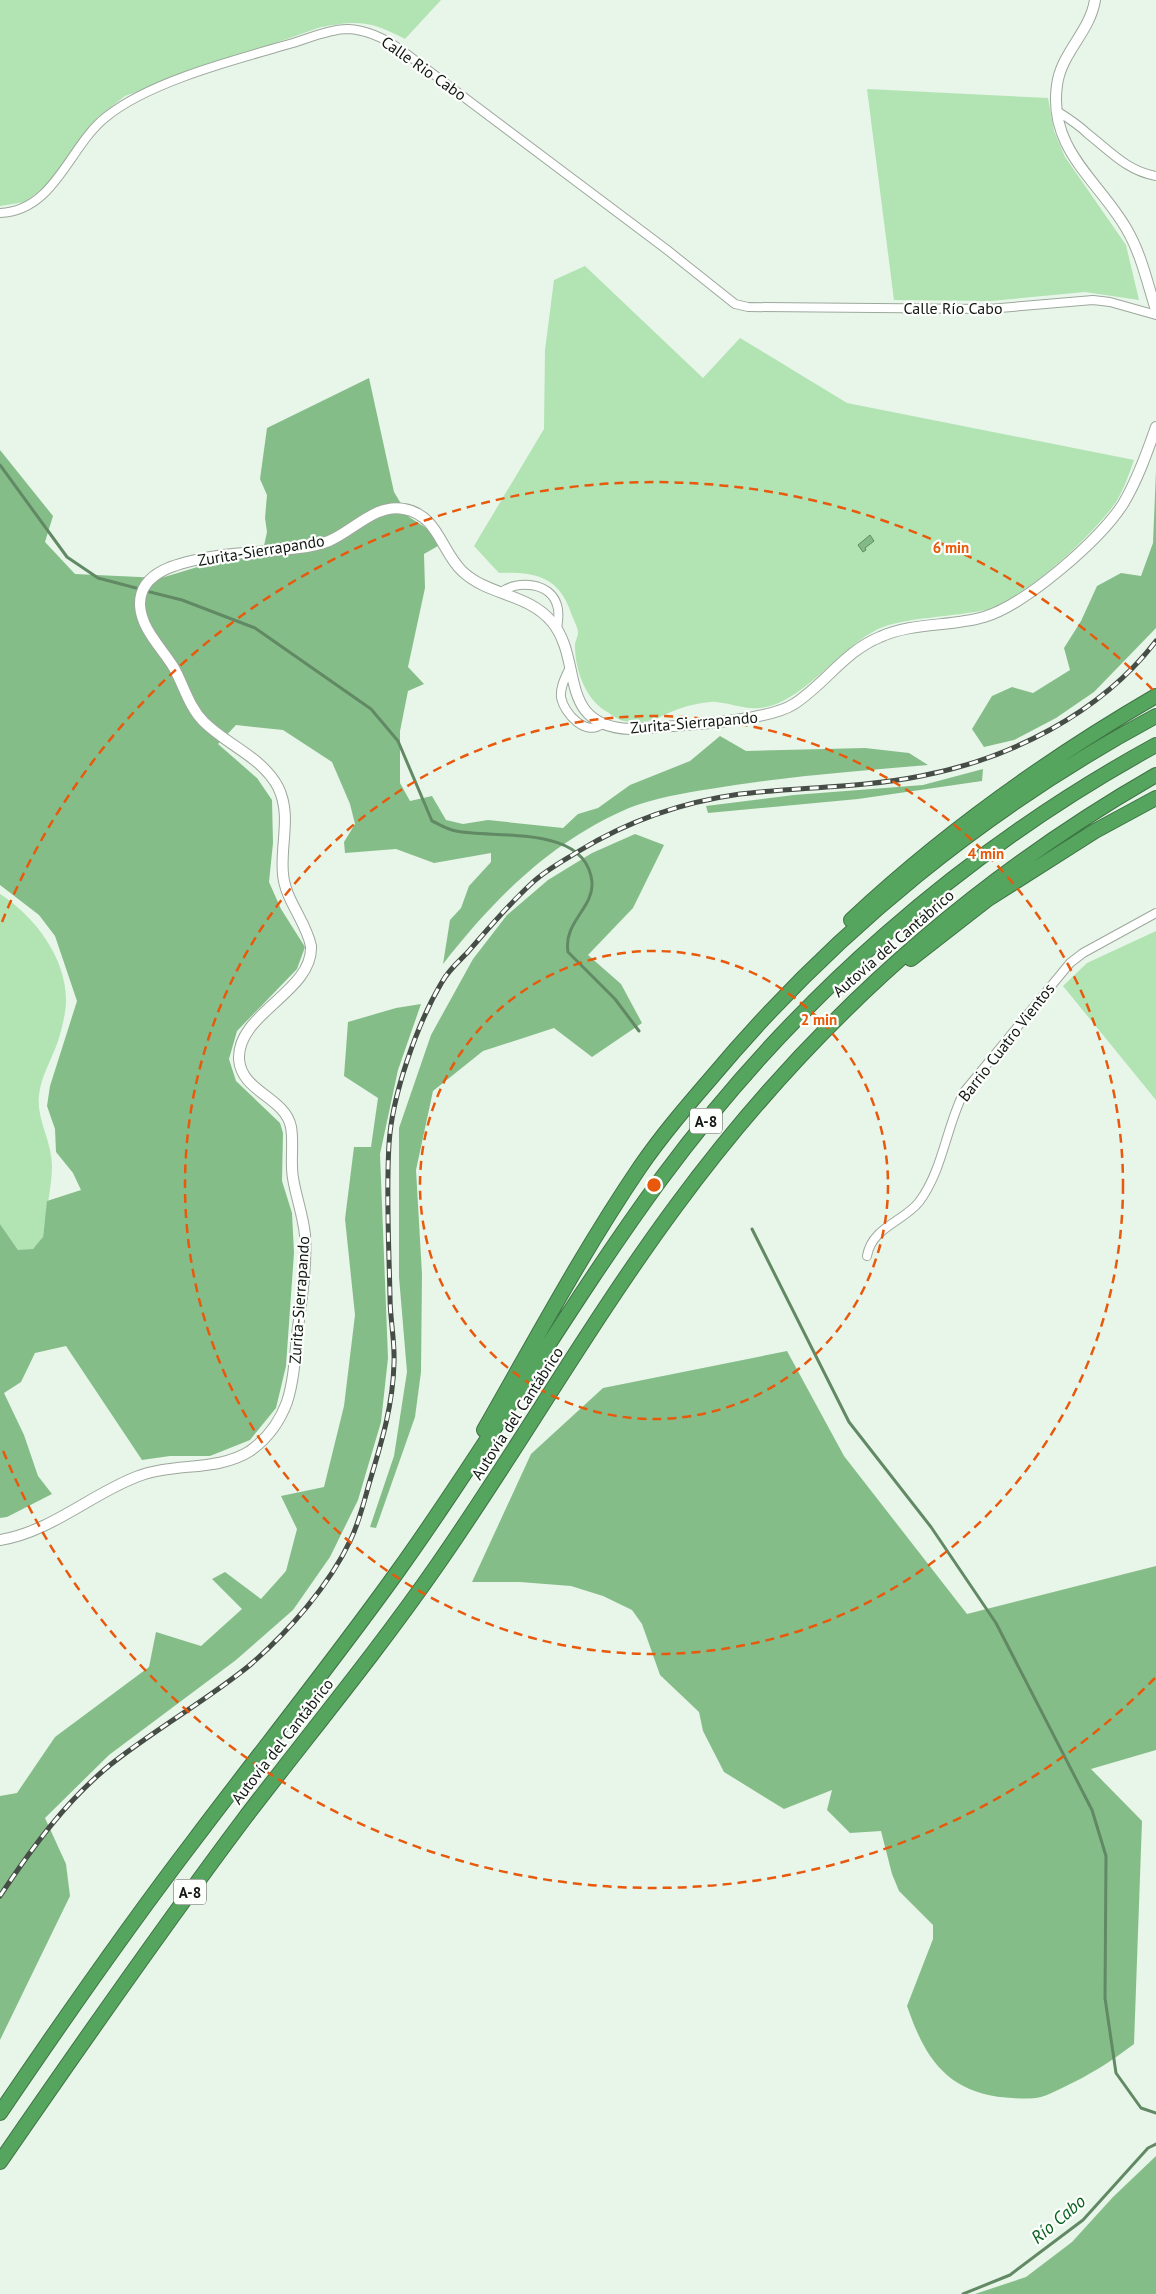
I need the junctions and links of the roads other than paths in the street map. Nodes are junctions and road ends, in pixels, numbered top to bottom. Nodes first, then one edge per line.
1 (1095, 0) edge
2 (1057, 111) junction
3 (1156, 176) edge
4 (0, 213) edge
5 (748, 307) joint
6 (1156, 310) edge
7 (1156, 315) edge
8 (1156, 427) edge
9 (500, 592) junction
10 (557, 629) junction
11 (570, 667) junction
12 (1156, 696) edge
13 (1156, 716) edge
14 (603, 723) junction
15 (1156, 745) edge
16 (1156, 775) edge
17 (1156, 798) edge
18 (1156, 913) edge
19 (679, 1116) junction
20 (746, 1116) junction
21 (867, 1256) dead end
22 (0, 1540) edge
23 (372, 1607) junction
24 (0, 2113) edge
25 (0, 2162) edge

1 - 2 street
2 - 3 street
2 - 6 street
4 - 5 street, Calle Rio Cabo
5 - 7 street, Calle Río Cabo
8 - 14 street, Zurita-Sierrapando
9 - 10 street, Zurita-Sierrapando
9 - 10 street
9 - 22 street, Zurita-Sierrapando
10 - 11 street, Zurita-Sierrapando
11 - 14 street, Zurita-Sierrapando
11 - 14 street
12 - 19 highway
13 - 19 highway
15 - 23 highway, Autovía del Cantábrico / A-8
16 - 20 highway, Autovía del Cantábrico / A-8
17 - 20 highway
18 - 21 street, Barrio Cuatro Vientos
19 - 23 highway
20 - 25 highway, Autovía del Cantábrico / A-8
23 - 24 highway, Autovía del Cantábrico / A-8

